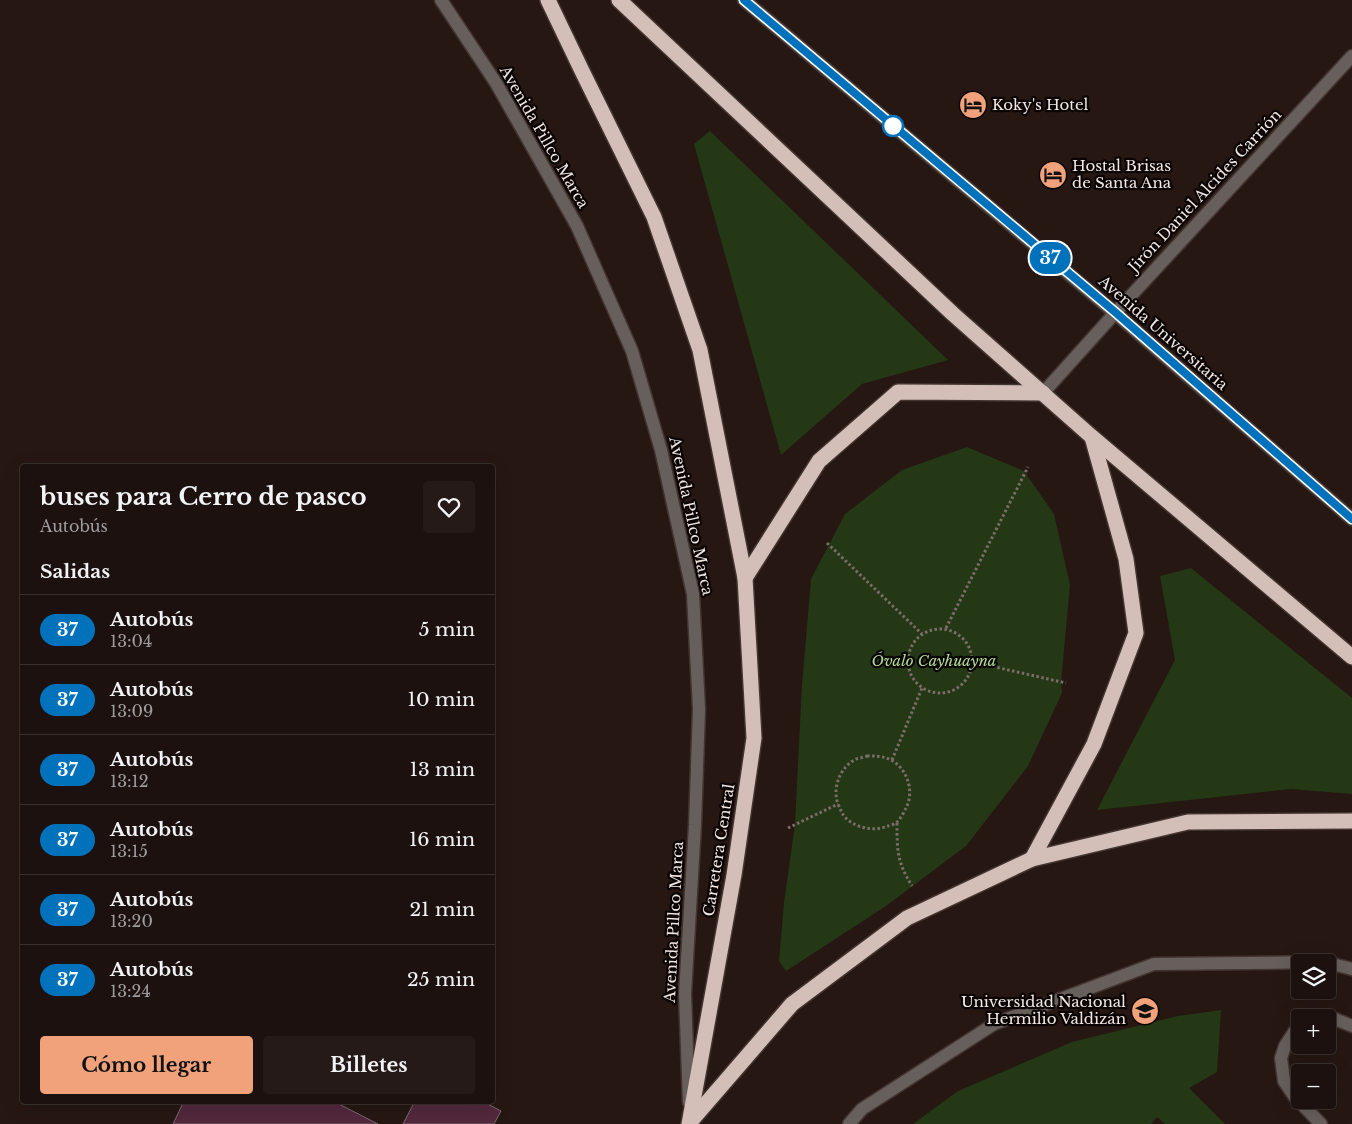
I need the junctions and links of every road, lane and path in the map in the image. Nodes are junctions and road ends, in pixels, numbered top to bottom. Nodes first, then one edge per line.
1 (441, 0) edge
2 (548, 0) edge
3 (619, 0) edge
4 (744, 0) edge
5 (1352, 56) edge
6 (1115, 312) junction
7 (1043, 393) junction
8 (1092, 437) junction
9 (1028, 467) dead end
10 (1352, 519) edge
11 (827, 543) dead end
12 (745, 578) junction
13 (946, 628) junction
14 (922, 634) junction
15 (1352, 657) edge
16 (973, 662) junction
17 (1066, 683) dead end
18 (922, 688) junction
19 (892, 760) junction
20 (838, 804) junction
21 (1352, 821) edge
22 (897, 823) junction
23 (788, 828) dead end
24 (1032, 859) junction
25 (916, 893) dead end
26 (1291, 963) edge
27 (1336, 965) edge
28 (1352, 969) edge
29 (1336, 1019) edge
30 (1352, 1026) edge
31 (1291, 1037) edge
32 (689, 1123) edge
33 (849, 1124) edge
34 (1321, 1124) edge

1 - 32 street, Avenida Pillco Marca
2 - 12 highway, Carretera Central
3 - 7 highway
4 - 6 street, Avenida Universitaria
5 - 6 street, Jirón Daniel Alcides Carrión
6 - 7 street, Jirón Daniel Alcides Carrión
6 - 10 street, Avenida Universitaria
7 - 8 highway
7 - 12 highway
8 - 15 highway
8 - 24 highway
9 - 13 path
11 - 14 path
12 - 32 highway, Carretera Central
13 - 14 path
13 - 16 path
14 - 18 path
16 - 17 path
16 - 18 path
18 - 19 path
19 - 20 path
19 - 22 path
20 - 22 path
20 - 23 path
21 - 24 highway
22 - 25 path
24 - 32 highway
26 - 33 street
27 - 28 street
29 - 30 street
31 - 34 street

